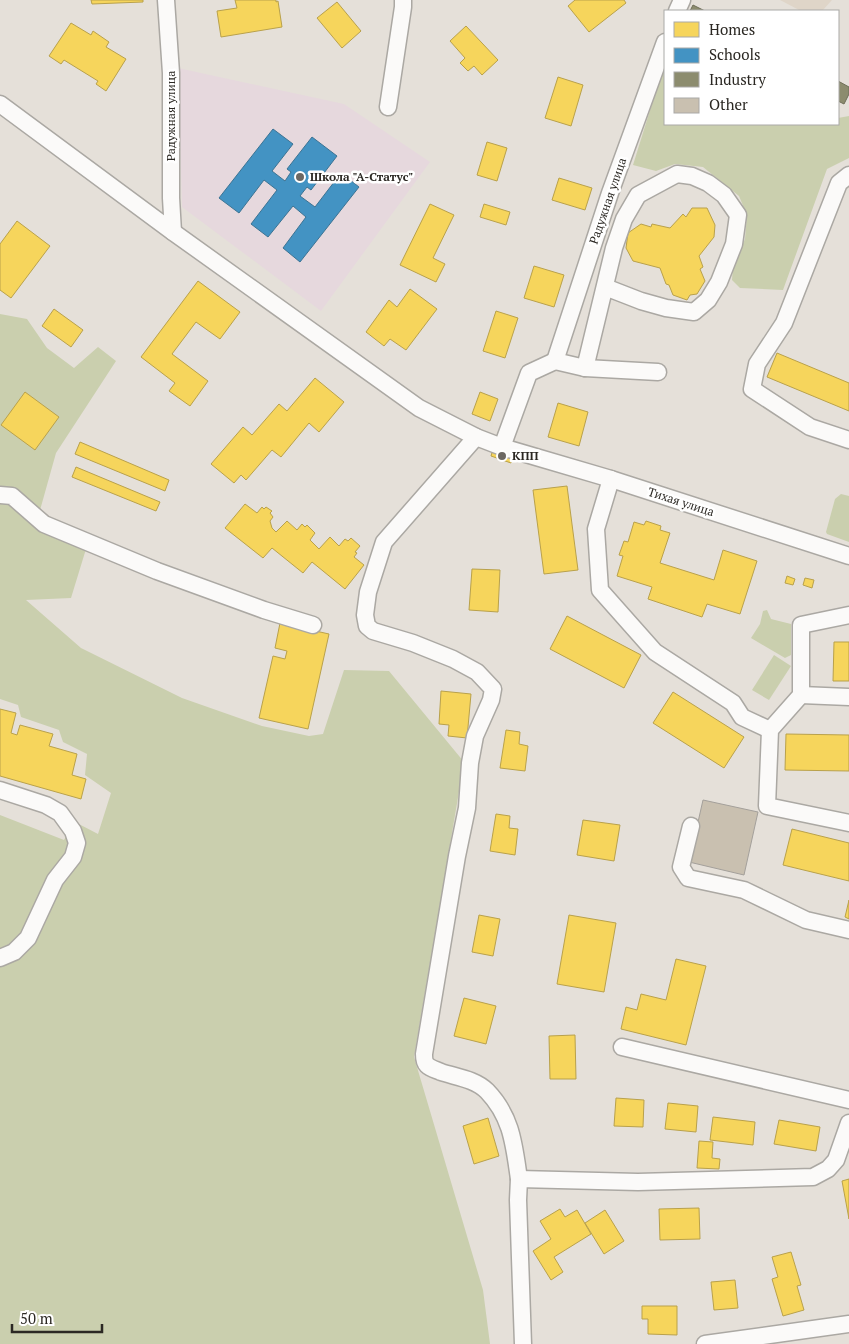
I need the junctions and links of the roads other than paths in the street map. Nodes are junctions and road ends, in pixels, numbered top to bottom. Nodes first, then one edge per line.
1 (166, 0) edge
2 (402, 0) edge
3 (664, 45) edge
4 (0, 104) edge
5 (388, 107) dead end
6 (849, 175) edge
7 (173, 232) junction
8 (605, 286) junction
9 (555, 361) junction
10 (585, 368) junction
11 (658, 372) dead end
12 (476, 437) junction
13 (849, 440) edge
14 (507, 448) junction
15 (611, 480) junction
16 (0, 495) edge
17 (849, 556) edge
18 (849, 615) edge
19 (313, 625) dead end
20 (801, 695) junction
21 (849, 697) edge
22 (770, 730) junction
23 (0, 790) edge
24 (849, 823) edge
25 (691, 826) dead end
26 (849, 930) edge
27 (0, 958) edge
28 (622, 1047) dead end
29 (849, 1100) edge
30 (849, 1122) edge
31 (519, 1179) junction
32 (849, 1324) edge
33 (523, 1344) edge
34 (705, 1344) edge

1 - 7 street, Радужная улица
2 - 5 street
3 - 9 street, Радужная улица
4 - 7 street, Тихая улица
6 - 13 street
7 - 12 street, Тихая улица
8 - 8 street
8 - 10 street
9 - 10 street
9 - 14 street
10 - 11 street
12 - 14 street, Тихая улица
12 - 31 street
14 - 15 street, Тихая улица
15 - 17 street, Тихая улица
15 - 22 street
16 - 19 street
18 - 20 street
20 - 21 street
20 - 22 street
22 - 24 street
23 - 27 street
25 - 26 street
28 - 29 street
30 - 31 street
31 - 33 street
32 - 34 street

